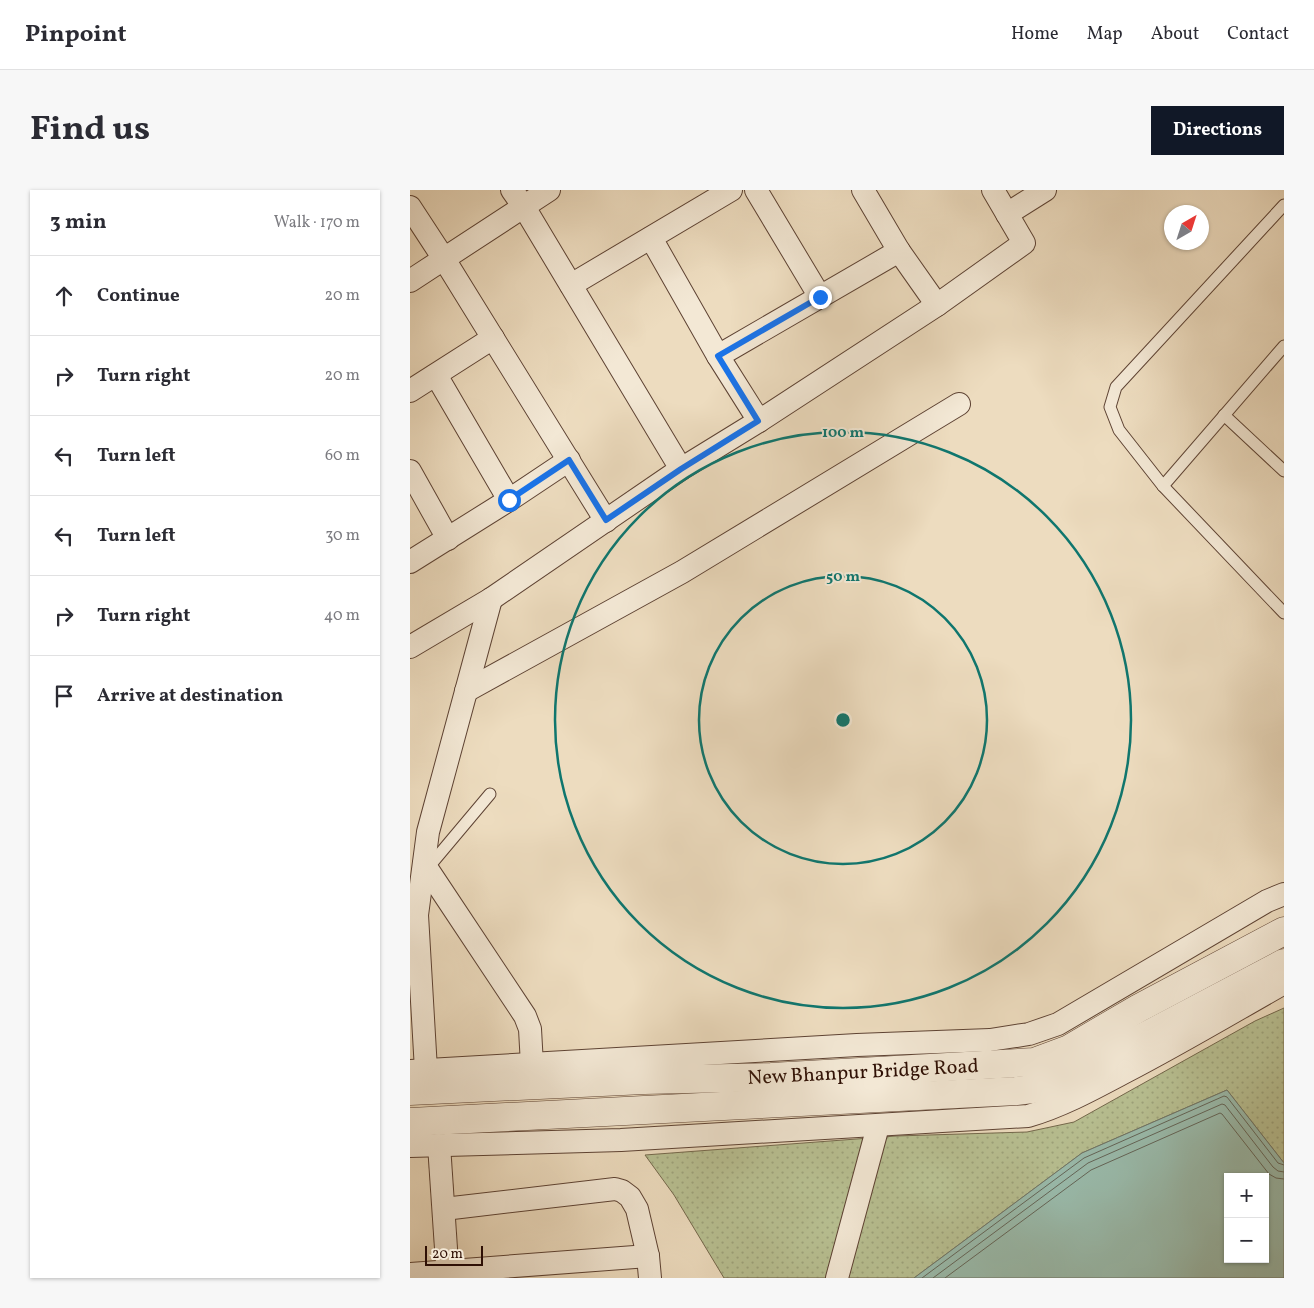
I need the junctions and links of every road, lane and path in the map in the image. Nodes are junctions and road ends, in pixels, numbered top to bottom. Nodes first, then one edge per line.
1 (550, 190) edge
2 (731, 190) edge
3 (756, 190) edge
4 (863, 190) edge
5 (993, 190) edge
6 (1045, 190) edge
7 (518, 198) edge
8 (1284, 205) edge
9 (410, 207) edge
10 (1007, 214) junction
11 (651, 238) junction
12 (900, 252) junction
13 (444, 259) junction
14 (410, 281) edge
15 (571, 286) junction
16 (820, 297) junction
17 (937, 305) junction
18 (493, 338) junction
19 (1284, 346) edge
20 (718, 356) junction
21 (436, 375) junction
22 (410, 391) edge
23 (959, 404) dead end
24 (1224, 415) junction
25 (758, 421) junction
26 (569, 460) junction
27 (681, 469) junction
28 (1284, 471) edge
29 (412, 479) edge
30 (1163, 486) junction
31 (509, 500) junction
32 (606, 520) junction
33 (448, 539) junction
34 (410, 562) edge
35 (490, 599) junction
36 (1284, 613) edge
37 (410, 647) edge
38 (466, 691) junction
39 (490, 794) dead end
40 (419, 834) edge
41 (425, 867) junction
42 (1284, 894) edge
43 (1284, 931) edge
44 (1284, 963) edge
45 (1284, 983) edge
46 (532, 1065) junction
47 (415, 1078) edge
48 (410, 1122) edge
49 (878, 1126) junction
50 (439, 1144) junction
51 (410, 1146) edge
52 (444, 1209) junction
53 (648, 1256) junction
54 (584, 1269) edge
55 (517, 1271) edge
56 (410, 1274) edge
57 (448, 1274) edge
58 (650, 1278) edge
59 (836, 1278) edge

1 - 7 street
2 - 11 street
3 - 16 street
4 - 12 street
5 - 10 street
6 - 10 street
7 - 13 street
7 - 15 street
8 - 30 lane
9 - 13 street
10 - 17 street
11 - 15 street
11 - 20 street
12 - 16 street
12 - 17 street
13 - 14 street
13 - 18 street
15 - 27 street
16 - 20 street
17 - 25 street
18 - 21 street
18 - 26 street
19 - 24 lane
20 - 25 street
21 - 22 street
21 - 31 street
23 - 38 street
24 - 28 lane
24 - 30 lane
25 - 27 street
26 - 31 street
26 - 32 street
27 - 32 street
29 - 33 street
30 - 36 lane
31 - 33 street
32 - 35 street
33 - 34 street
35 - 37 street
35 - 38 street
38 - 40 street
39 - 41 lane
40 - 41 street
41 - 46 street
41 - 47 street
42 - 46 street
43 - 47 street, New Bhanpur Bridge Road
44 - 48 street, New Bhanpur Bridge Road
45 - 49 street
46 - 47 street
49 - 50 street
49 - 59 street
50 - 51 street
50 - 52 street
52 - 53 street
52 - 57 street
53 - 54 street
53 - 58 street
54 - 55 street
55 - 57 street
56 - 57 street

